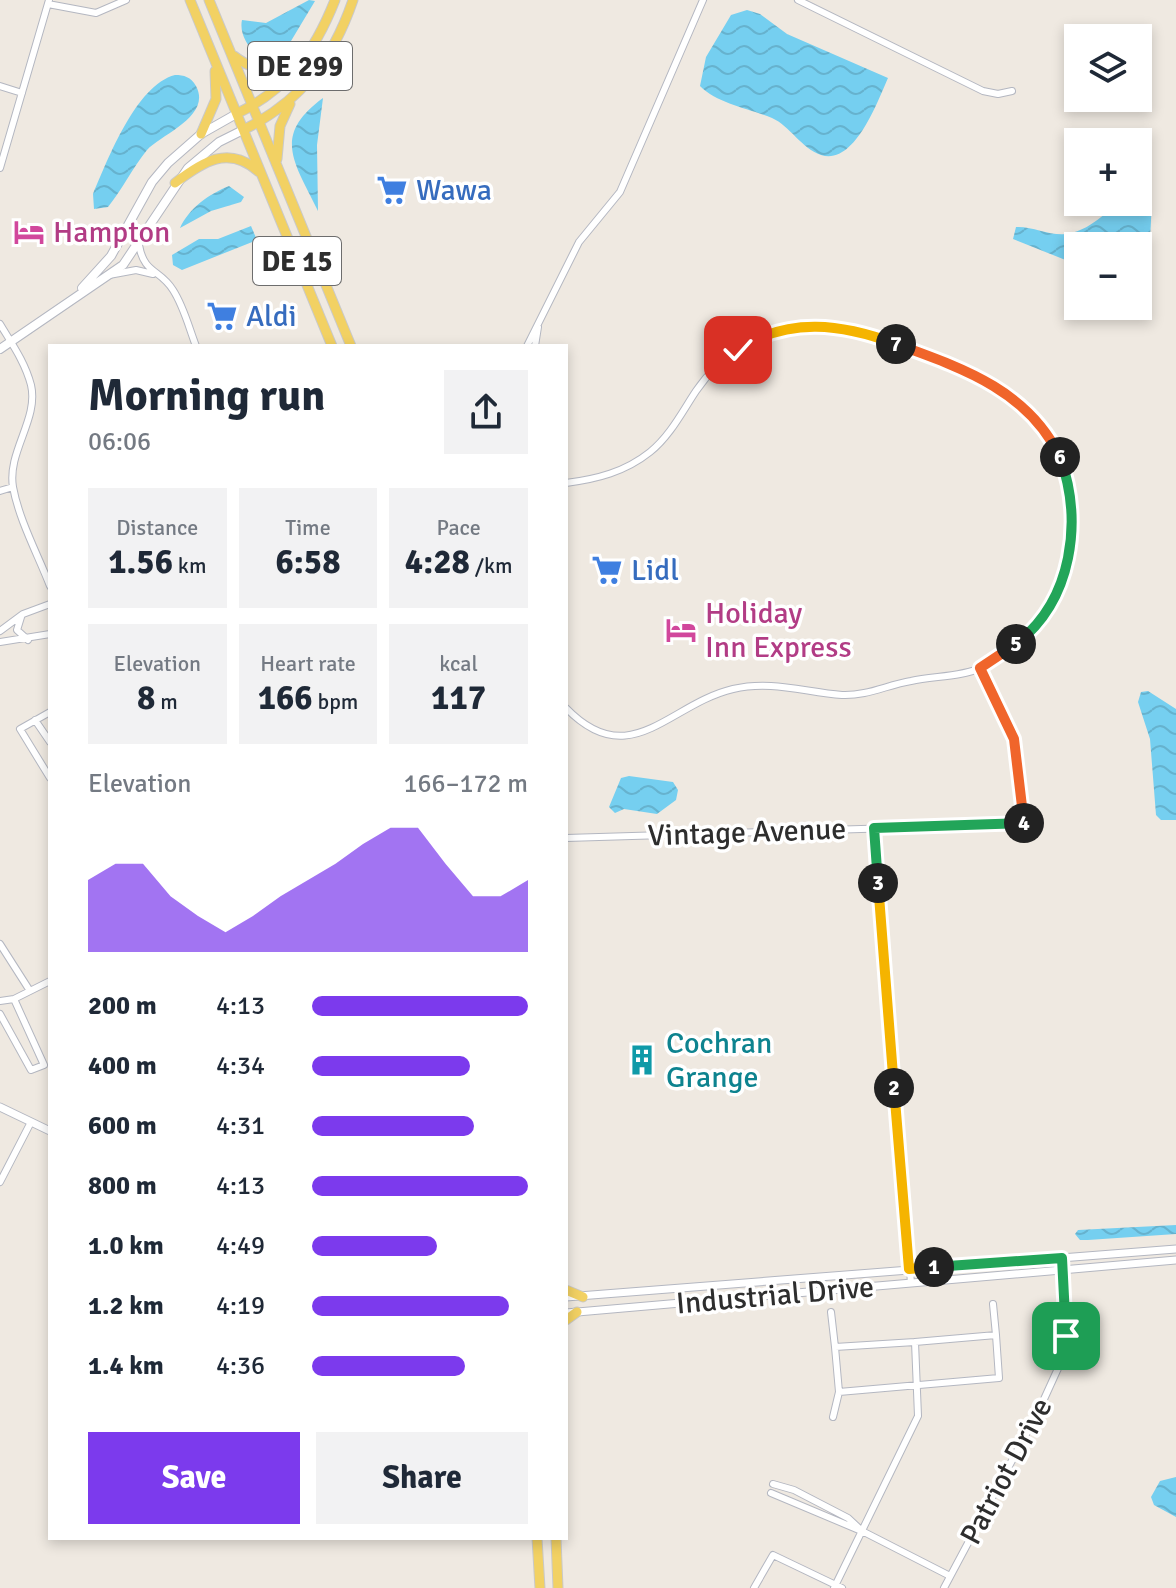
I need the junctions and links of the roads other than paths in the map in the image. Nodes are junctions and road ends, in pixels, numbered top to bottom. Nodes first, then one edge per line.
1 (126, 0) edge
2 (190, 0) edge
3 (209, 0) edge
4 (335, 0) edge
5 (353, 0) edge
6 (703, 0) edge
7 (798, 0) edge
8 (49, 2) edge
9 (212, 52) junction
10 (231, 54) junction
11 (307, 57) junction
12 (0, 86) edge
13 (1012, 91) dead end
14 (22, 93) junction
15 (294, 98) junction
16 (253, 106) junction
17 (238, 113) junction
18 (260, 121) junction
19 (245, 129) junction
20 (201, 134) junction
21 (277, 165) junction
22 (0, 168) edge
23 (263, 176) junction
24 (175, 183) junction
25 (139, 245) junction
26 (109, 275) junction
27 (157, 275) junction
28 (66, 302) junction
29 (544, 309) junction
30 (0, 324) edge
31 (10, 341) junction
32 (195, 344) edge
33 (331, 344) edge
34 (350, 344) edge
35 (528, 344) edge
36 (535, 344) edge
37 (0, 349) edge
38 (568, 483) edge
39 (13, 487) junction
40 (0, 491) edge
41 (48, 581) edge
42 (48, 605) edge
43 (23, 614) junction
44 (0, 631) edge
45 (48, 635) edge
46 (28, 640) junction
47 (0, 642) edge
48 (980, 668) junction
49 (568, 710) edge
50 (48, 713) edge
51 (35, 720) junction
52 (48, 739) edge
53 (48, 775) edge
54 (874, 828) junction
55 (568, 838) edge
56 (0, 944) edge
57 (48, 982) edge
58 (30, 991) junction
59 (14, 999) junction
60 (0, 1001) edge
61 (0, 1014) edge
62 (0, 1107) edge
63 (31, 1122) junction
64 (48, 1130) edge
65 (0, 1182) edge
66 (1176, 1249) edge
67 (1062, 1258) junction
68 (1176, 1260) edge
69 (909, 1269) junction
70 (1063, 1270) junction
71 (911, 1283) junction
72 (568, 1291) edge
73 (568, 1297) edge
74 (583, 1297) junction
75 (993, 1304) dead end
76 (577, 1312) junction
77 (831, 1312) dead end
78 (568, 1313) edge
79 (568, 1319) edge
80 (996, 1335) junction
81 (915, 1342) junction
82 (835, 1347) junction
83 (919, 1385) junction
84 (839, 1392) junction
85 (833, 1417) dead end
86 (773, 1484) dead end
87 (771, 1493) dead end
88 (862, 1531) junction
89 (537, 1540) edge
90 (556, 1540) edge
91 (950, 1576) junction
92 (837, 1587) edge
93 (540, 1588) edge
94 (558, 1588) edge
95 (754, 1588) edge
96 (944, 1588) edge

1 - 8 street
2 - 9 main road
3 - 10 main road
4 - 11 main road, DE 299
5 - 15 main road, DE 299
6 - 29 street
7 - 13 street
8 - 14 street
9 - 17 main road
9 - 20 main road
10 - 11 main road
10 - 16 main road
11 - 16 main road, DE 299
12 - 14 street
14 - 22 street
15 - 18 main road
15 - 21 main road, DE 299
16 - 17 main road
16 - 18 main road, DE 15
17 - 19 main road, DE 299
17 - 20 main road
18 - 19 main road
18 - 21 main road, DE 15
19 - 23 main road, DE 299
19 - 24 main road
20 - 28 main road
21 - 34 main road, DE 15
23 - 24 main road
23 - 33 main road, DE 15
24 - 25 main road
25 - 26 main road
25 - 27 street
26 - 27 street
26 - 28 main road
27 - 32 street
28 - 31 main road
29 - 35 street
29 - 36 street
30 - 31 street
31 - 37 main road
31 - 39 street
38 - 48 street
39 - 40 street
39 - 41 street
42 - 43 street
43 - 44 street
43 - 46 street
45 - 46 street
46 - 47 street
48 - 49 street
48 - 54 street, Vintage Avenue
50 - 51 street
51 - 52 street
51 - 53 street
54 - 55 street, Vintage Avenue
54 - 69 street
56 - 58 street
57 - 58 street
58 - 59 street
59 - 60 street
59 - 61 street
62 - 63 street
63 - 64 street
63 - 65 street
66 - 67 street, Industrial Drive
67 - 69 street, Industrial Drive
67 - 70 street, Patriot Drive
68 - 70 street, Industrial Drive
69 - 71 street
69 - 74 street, Industrial Drive
70 - 71 street, Industrial Drive
70 - 91 street, Patriot Drive
71 - 76 street, Industrial Drive
72 - 74 main road
73 - 74 street, Industrial Drive
75 - 80 street
76 - 78 street, Industrial Drive
76 - 79 main road
77 - 82 street
80 - 81 street
80 - 83 street
81 - 82 street
81 - 83 street
82 - 84 street
83 - 84 street
83 - 88 street
84 - 85 street
86 - 88 street
87 - 88 street
88 - 91 street
88 - 92 street
89 - 93 main road
90 - 94 main road
91 - 96 street, Patriot Drive
92 - 95 street

